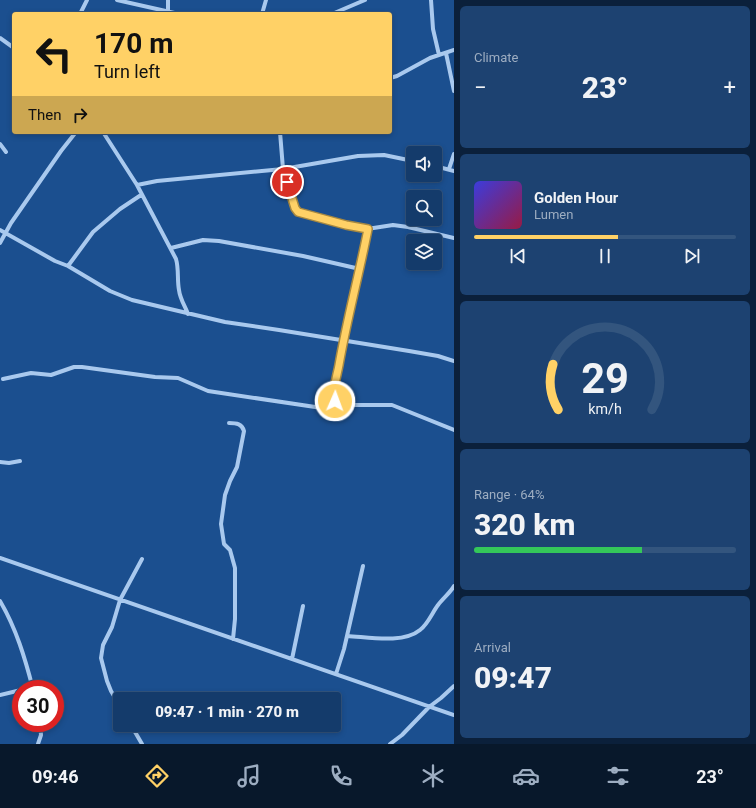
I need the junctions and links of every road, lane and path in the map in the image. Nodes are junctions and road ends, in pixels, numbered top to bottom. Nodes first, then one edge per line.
1 (87, 0) edge
2 (117, 0) edge
3 (168, 0) edge
4 (266, 0) edge
5 (350, 0) edge
6 (365, 0) edge
7 (431, 0) edge
8 (350, 6) junction
9 (81, 12) edge
10 (164, 12) edge
11 (168, 12) edge
12 (263, 12) edge
13 (336, 12) edge
14 (0, 38) edge
15 (12, 47) edge
16 (454, 50) edge
17 (446, 53) junction
18 (439, 55) junction
19 (392, 77) edge
20 (454, 91) edge
21 (74, 134) edge
22 (105, 134) edge
23 (280, 134) edge
24 (0, 144) edge
25 (6, 152) dead end
26 (454, 154) edge
27 (406, 160) edge
28 (442, 168) edge
29 (283, 169) junction
30 (452, 170) edge
31 (136, 185) junction
32 (141, 194) junction
33 (368, 229) junction
34 (0, 230) edge
35 (5, 233) junction
36 (454, 238) edge
37 (0, 243) edge
38 (171, 248) junction
39 (68, 266) junction
40 (360, 270) junction
41 (188, 314) junction
42 (343, 341) junction
43 (454, 361) edge
44 (3, 379) dead end
45 (335, 401) junction
46 (230, 423) dead end
47 (454, 430) edge
48 (20, 461) dead end
49 (0, 462) edge
50 (1, 558) edge
51 (142, 559) dead end
52 (0, 565) edge
53 (363, 566) dead end
54 (454, 586) edge
55 (120, 600) junction
56 (0, 601) edge
57 (304, 606) dead end
58 (347, 636) junction
59 (233, 639) junction
60 (292, 659) junction
61 (336, 674) junction
62 (31, 680) edge
63 (454, 686) edge
64 (12, 692) edge
65 (113, 694) edge
66 (0, 695) edge
67 (429, 706) junction
68 (454, 715) edge
69 (41, 732) edge
70 (135, 732) edge
71 (38, 744) edge
72 (142, 744) edge
73 (390, 744) edge

1 - 9 street
2 - 10 street
3 - 11 street
4 - 12 street
5 - 8 street
6 - 8 street
7 - 18 street
8 - 13 street
14 - 15 street
16 - 17 street
17 - 18 street
17 - 20 street
18 - 19 street
21 - 35 street
22 - 31 street
23 - 29 street
24 - 25 street
26 - 30 street
27 - 29 street
28 - 30 street
29 - 31 street
29 - 33 street
31 - 32 street
32 - 38 street
32 - 39 street
33 - 36 street
33 - 40 street
34 - 35 street
35 - 37 street
35 - 39 street
38 - 40 street
38 - 41 street
39 - 41 street
40 - 42 street
41 - 42 street
42 - 43 street
42 - 45 street
44 - 45 street
45 - 47 street
46 - 59 street
48 - 49 street
50 - 52 street
50 - 55 street
51 - 55 street
53 - 58 street
54 - 58 street
55 - 59 street
55 - 65 street
56 - 62 street
57 - 60 street
58 - 61 street
59 - 60 street
60 - 61 street
61 - 67 street
63 - 67 street
64 - 66 street
67 - 68 street
67 - 73 street
69 - 71 street
70 - 72 street

